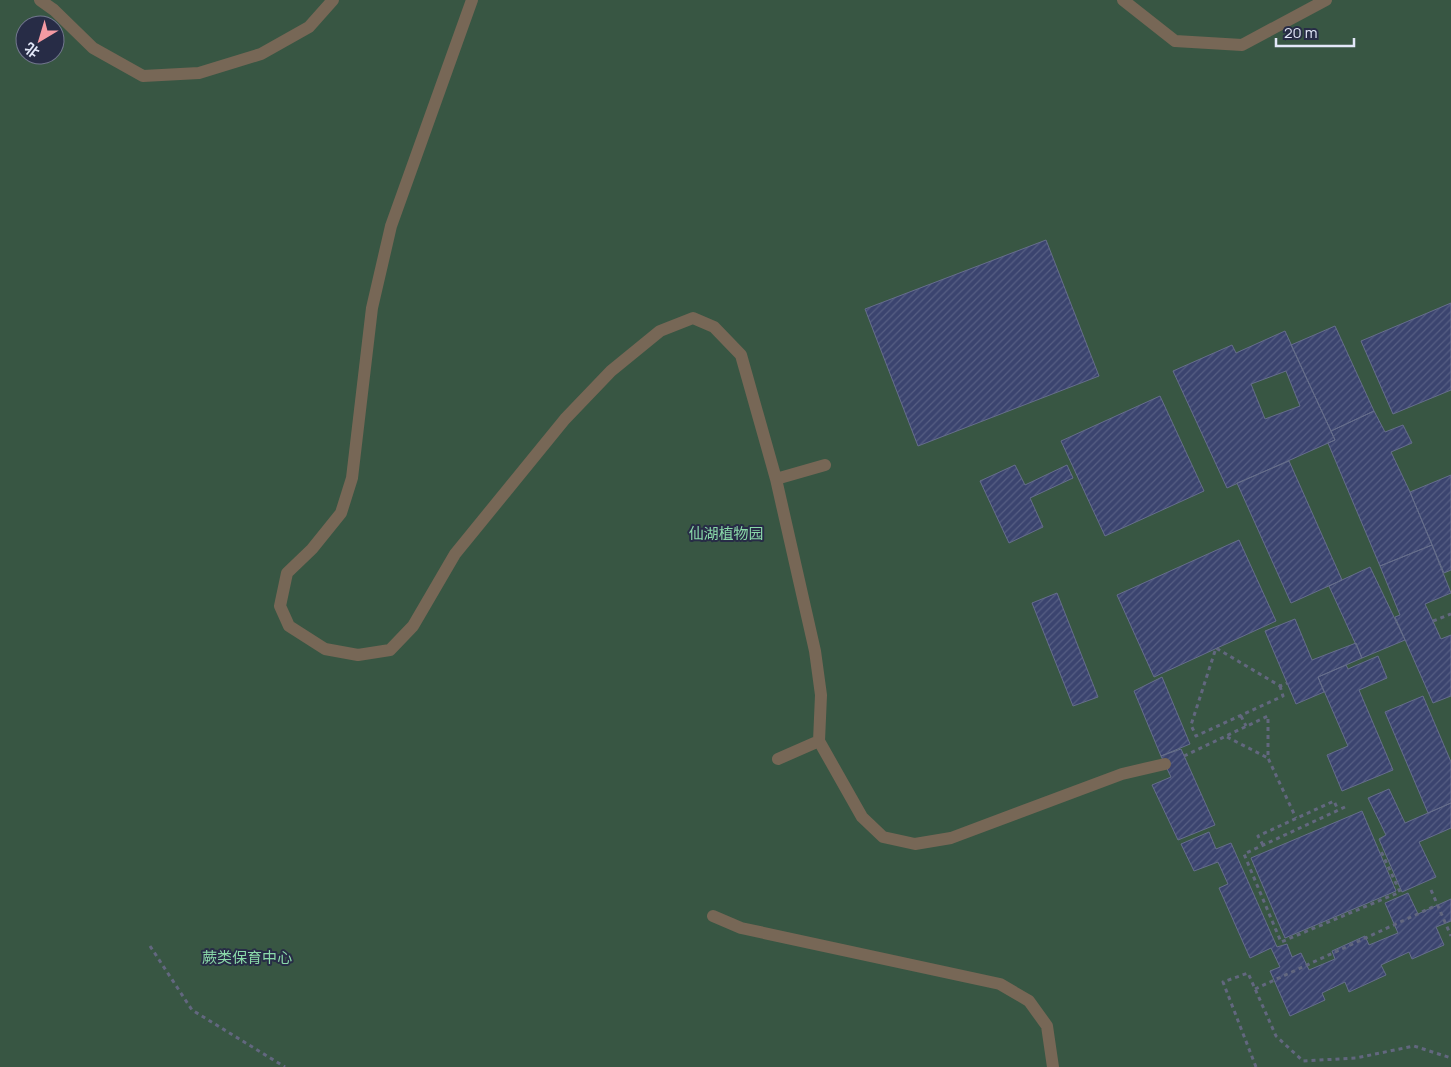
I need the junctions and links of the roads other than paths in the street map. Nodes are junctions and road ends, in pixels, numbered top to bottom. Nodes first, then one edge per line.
1 (40, 0) edge
2 (333, 0) edge
3 (472, 0) edge
4 (1123, 0) edge
5 (1326, 0) edge
6 (825, 465) dead end
7 (776, 480) junction
8 (819, 741) junction
9 (778, 759) dead end
10 (1165, 764) dead end
11 (713, 916) dead end
12 (1053, 1065) edge

1 - 2 lane
3 - 7 lane
4 - 5 lane
6 - 7 lane
7 - 8 lane
8 - 9 lane
8 - 10 lane
11 - 12 lane

